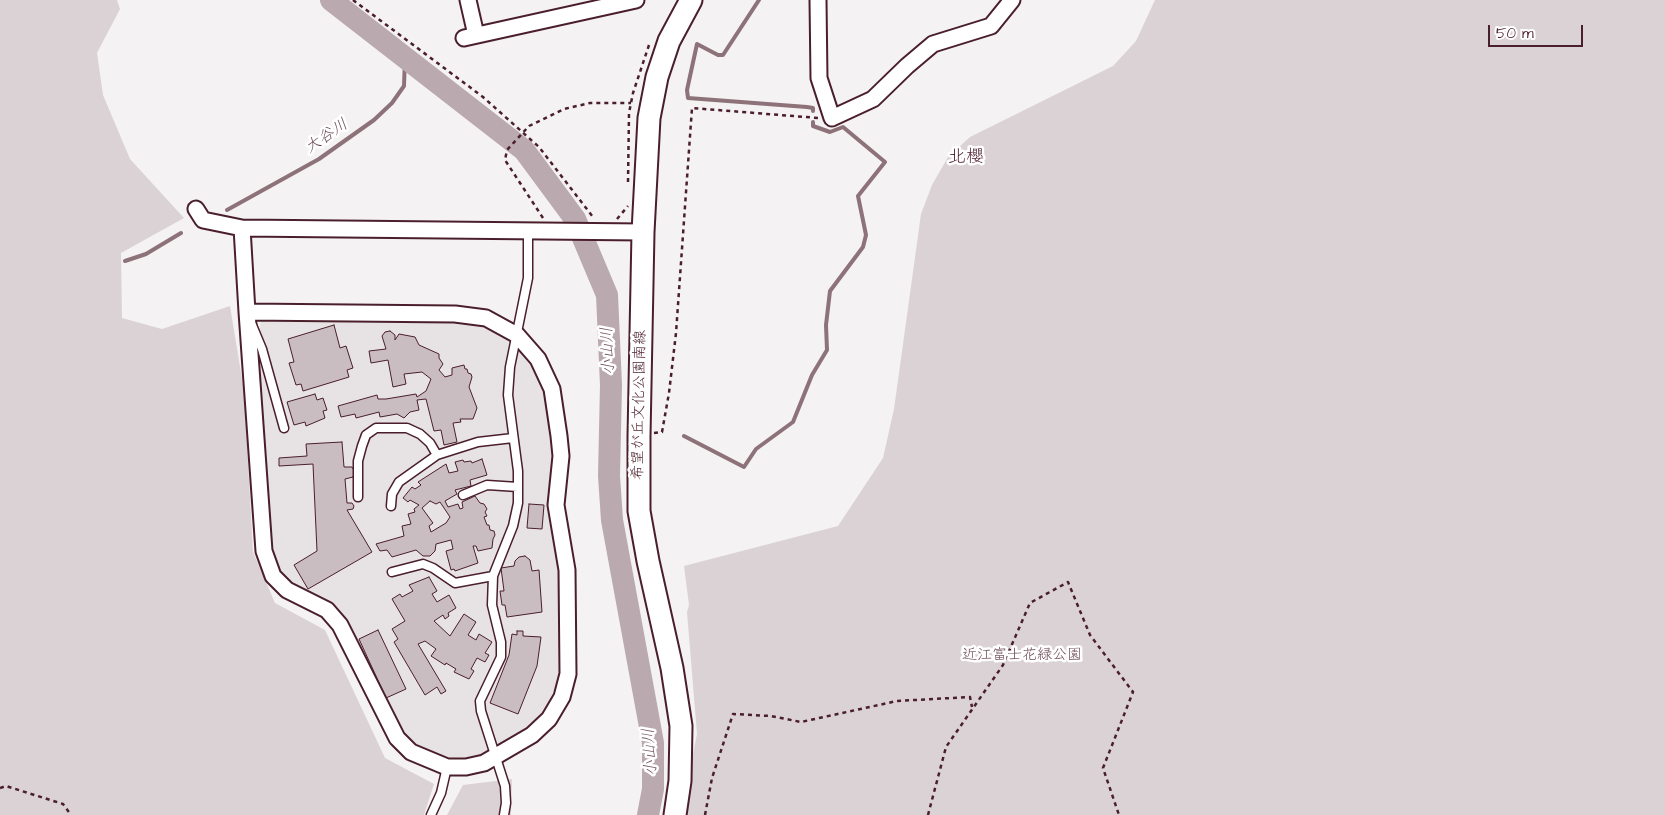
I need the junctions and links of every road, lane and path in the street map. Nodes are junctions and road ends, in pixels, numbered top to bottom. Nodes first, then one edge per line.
1 (353, 0) edge
2 (468, 0) edge
3 (636, 0) edge
4 (691, 0) edge
5 (818, 0) edge
6 (1012, 0) edge
7 (631, 103) dead end
8 (832, 118) junction
9 (523, 133) junction
10 (196, 209) dead end
11 (618, 218) dead end
12 (610, 222) dead end
13 (594, 226) junction
14 (242, 228) junction
15 (528, 231) junction
16 (545, 231) junction
17 (643, 232) junction
18 (248, 312) junction
19 (517, 335) junction
20 (284, 428) dead end
21 (639, 436) junction
22 (514, 438) junction
23 (436, 455) junction
24 (518, 487) junction
25 (463, 495) dead end
26 (358, 497) dead end
27 (391, 506) dead end
28 (392, 572) dead end
29 (493, 576) junction
30 (972, 707) junction
31 (496, 756) junction
32 (447, 766) junction
33 (0, 788) edge
34 (71, 815) edge
35 (431, 815) edge
36 (504, 815) edge
37 (675, 815) edge
38 (705, 815) edge
39 (928, 815) edge
40 (1119, 815) edge

1 - 9 path
2 - 3 street
4 - 17 main road, 希望が丘文化公園南線
5 - 8 street
6 - 8 street
7 - 9 path
8 - 21 path
9 - 13 path
9 - 16 path
10 - 14 street
11 - 12 path
13 - 16 street
13 - 17 street
14 - 15 street
14 - 18 street
15 - 16 street
15 - 19 lane
17 - 21 main road, 希望が丘文化公園南線
18 - 19 street
18 - 20 lane
18 - 32 street
19 - 22 lane
19 - 31 street
21 - 37 main road, 希望が丘文化公園南線
22 - 23 lane
22 - 24 lane
23 - 26 lane
23 - 27 lane
24 - 25 lane
24 - 29 lane
28 - 29 lane
29 - 31 lane
30 - 38 path
30 - 39 path
30 - 40 path
31 - 32 street
31 - 36 lane
32 - 35 lane
33 - 34 path

